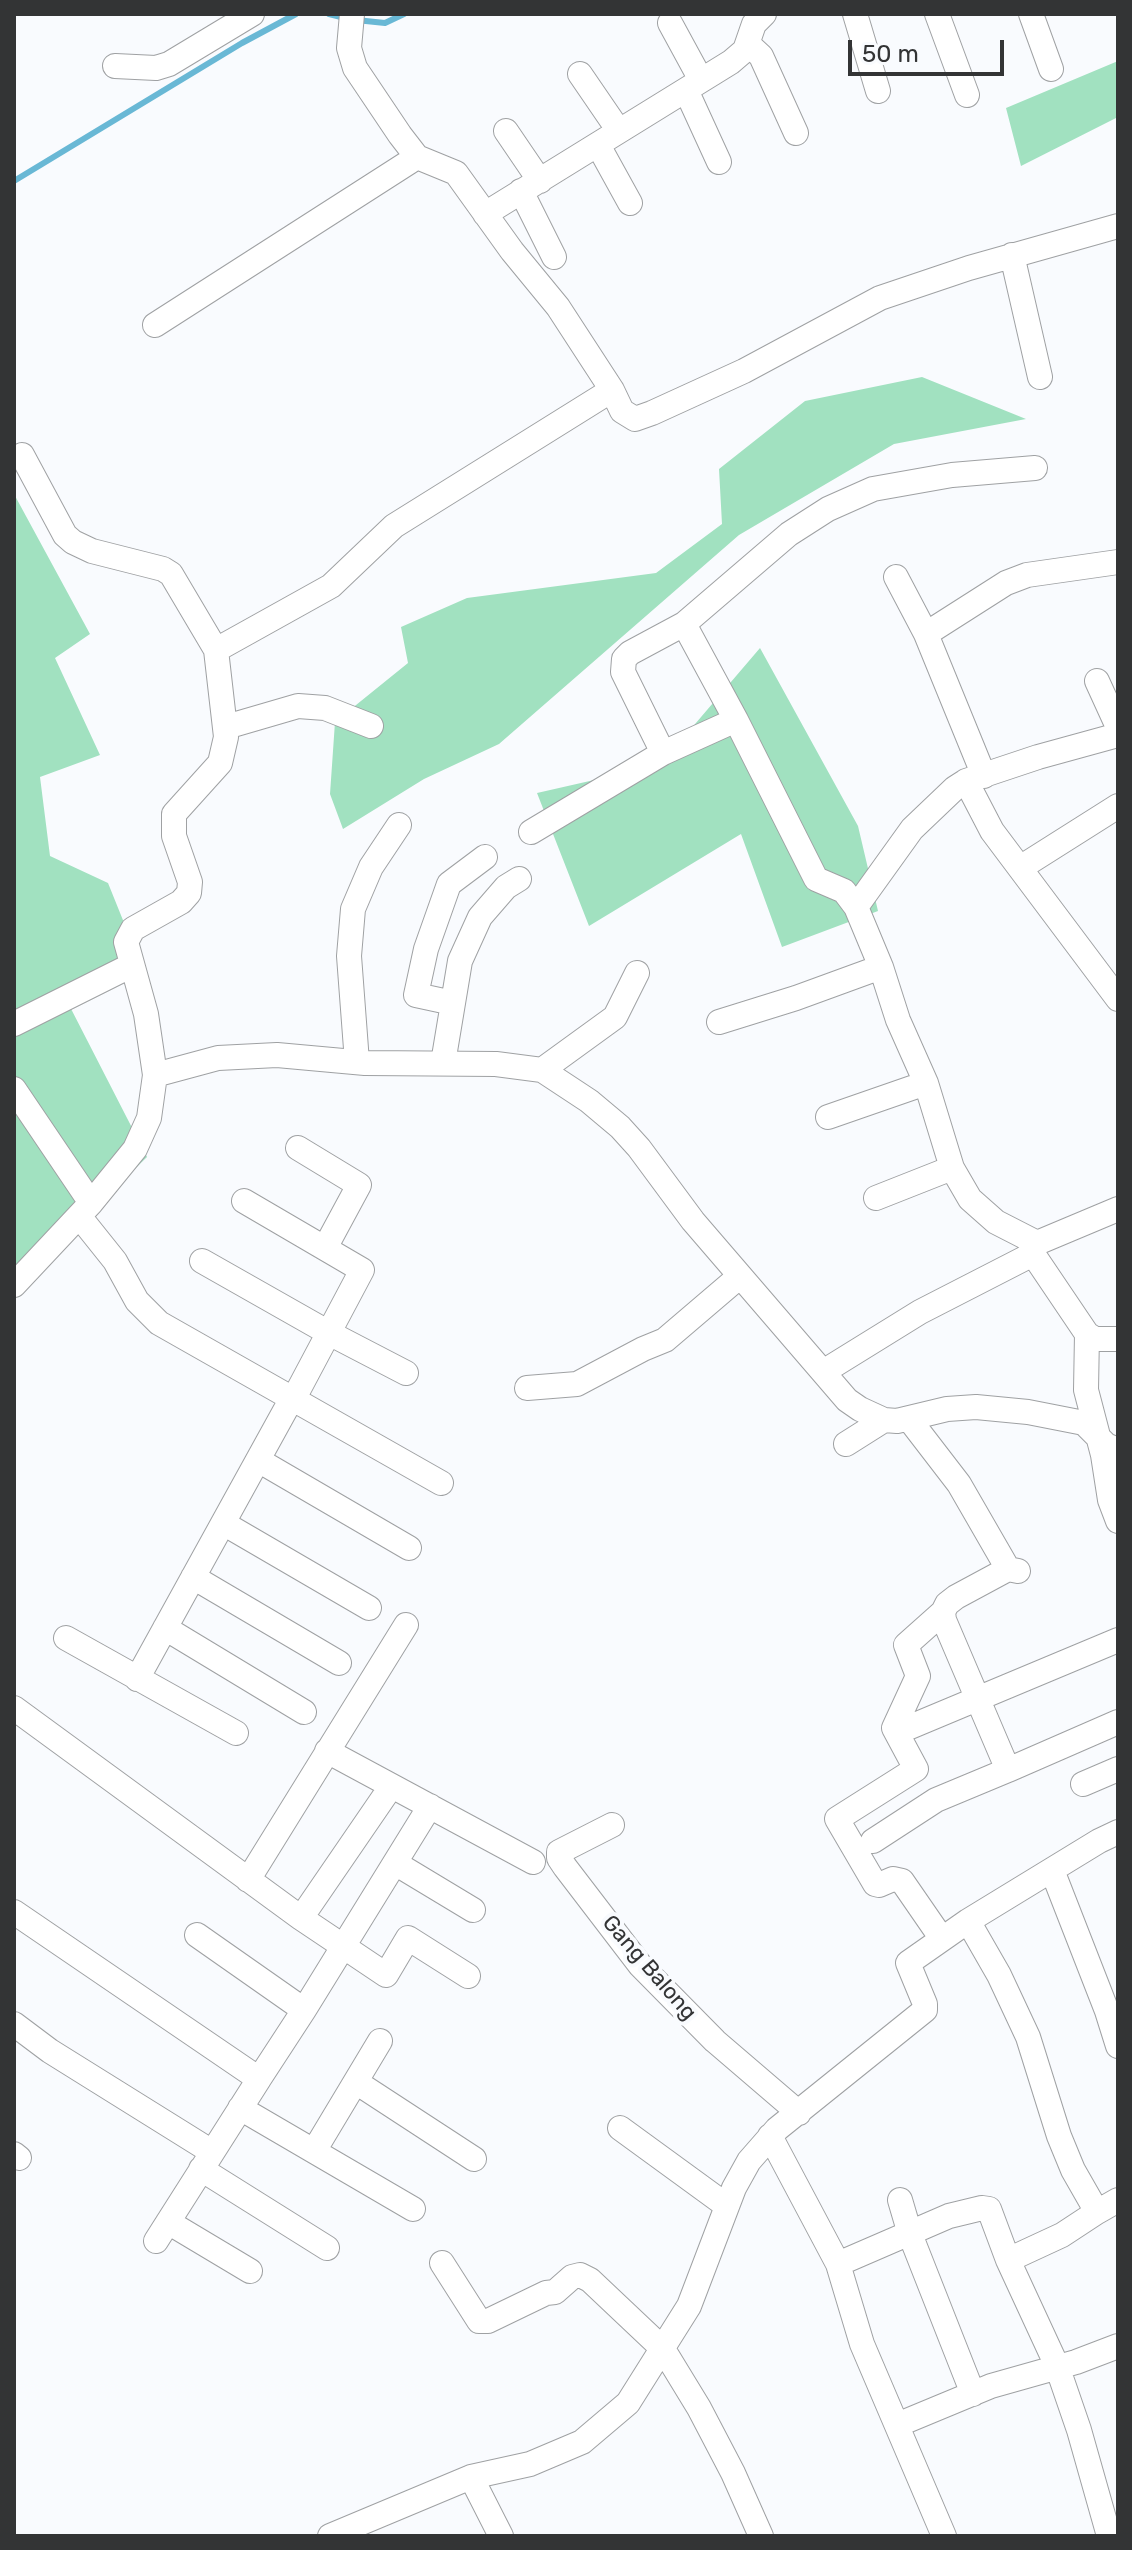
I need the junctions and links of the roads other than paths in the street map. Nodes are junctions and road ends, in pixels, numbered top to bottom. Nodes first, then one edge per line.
1 (855, 14) edge
2 (937, 14) edge
3 (1031, 14) edge
4 (759, 16) edge
5 (243, 17) edge
6 (351, 23) edge
7 (670, 23) dead end
8 (748, 44) junction
9 (115, 66) dead end
10 (1051, 69) dead end
11 (580, 74) dead end
12 (693, 85) junction
13 (878, 91) dead end
14 (967, 95) dead end
15 (506, 131) dead end
16 (619, 131) junction
17 (796, 133) dead end
18 (598, 145) junction
19 (417, 157) junction
20 (719, 162) dead end
21 (530, 186) junction
22 (630, 203) dead end
23 (485, 214) junction
24 (1118, 226) edge
25 (1012, 255) junction
26 (554, 257) dead end
27 (155, 325) dead end
28 (1040, 377) dead end
29 (612, 390) junction
30 (22, 455) dead end
31 (1035, 468) dead end
32 (1118, 562) edge
33 (896, 577) dead end
34 (684, 624) junction
35 (926, 634) junction
36 (216, 650) junction
37 (1097, 681) dead end
38 (736, 720) junction
39 (371, 726) dead end
40 (226, 727) junction
41 (1118, 727) edge
42 (1118, 735) edge
43 (663, 753) junction
44 (975, 778) junction
45 (1118, 806) edge
46 (399, 825) dead end
47 (531, 832) dead end
48 (485, 857) dead end
49 (1020, 868) junction
50 (519, 879) dead end
51 (856, 907) junction
52 (132, 965) junction
53 (881, 967) junction
54 (637, 973) dead end
55 (1118, 999) edge
56 (453, 1003) junction
57 (719, 1022) dead end
58 (14, 1024) edge
59 (357, 1062) junction
60 (443, 1063) junction
61 (542, 1070) junction
62 (155, 1075) junction
63 (926, 1083) junction
64 (14, 1089) edge
65 (828, 1117) dead end
66 (298, 1148) dead end
67 (952, 1168) junction
68 (876, 1198) dead end
69 (244, 1201) dead end
70 (1118, 1209) edge
71 (85, 1210) junction
72 (325, 1248) junction
73 (1035, 1248) junction
74 (202, 1261) dead end
75 (740, 1276) junction
76 (14, 1285) edge
77 (329, 1333) junction
78 (1087, 1334) junction
79 (1118, 1339) edge
80 (823, 1372) junction
81 (406, 1373) dead end
82 (527, 1388) dead end
83 (292, 1399) junction
84 (909, 1419) junction
85 (884, 1420) junction
86 (1097, 1435) junction
87 (846, 1444) dead end
88 (1118, 1450) edge
89 (258, 1460) junction
90 (441, 1483) dead end
91 (1118, 1521) edge
92 (223, 1523) junction
93 (409, 1548) dead end
94 (193, 1577) junction
95 (369, 1608) dead end
96 (943, 1612) junction
97 (406, 1625) dead end
98 (165, 1628) junction
99 (66, 1638) dead end
100 (1118, 1640) edge
101 (339, 1663) dead end
102 (137, 1679) junction
103 (980, 1699) junction
104 (14, 1708) edge
105 (304, 1712) dead end
106 (1118, 1722) edge
107 (910, 1727) dead end
108 (236, 1733) dead end
109 (327, 1751) junction
110 (1118, 1769) edge
111 (1008, 1770) junction
112 (1083, 1784) dead end
113 (386, 1794) dead end
114 (430, 1806) junction
115 (612, 1825) dead end
116 (1118, 1832) edge
117 (873, 1841) dead end
118 (533, 1862) dead end
119 (395, 1863) junction
120 (1052, 1870) junction
121 (248, 1880) junction
122 (473, 1910) dead end
123 (14, 1912) edge
124 (301, 1918) junction
125 (968, 1921) junction
126 (197, 1935) dead end
127 (942, 1939) junction
128 (343, 1947) junction
129 (468, 1976) dead end
130 (304, 2010) junction
131 (14, 2024) edge
132 (380, 2041) dead end
133 (1118, 2046) edge
134 (259, 2079) junction
135 (356, 2082) junction
136 (240, 2108) junction
137 (799, 2113) junction
138 (620, 2128) dead end
139 (770, 2136) junction
140 (314, 2151) junction
141 (474, 2159) dead end
142 (207, 2160) junction
143 (900, 2200) dead end
144 (727, 2206) junction
145 (1108, 2206) edge
146 (413, 2209) dead end
147 (910, 2234) junction
148 (327, 2248) dead end
149 (1008, 2260) junction
150 (442, 2263) dead end
151 (838, 2264) junction
152 (250, 2271) dead end
153 (1118, 2346) edge
154 (663, 2349) junction
155 (1057, 2366) junction
156 (973, 2394) junction
157 (897, 2425) junction
158 (471, 2477) junction
159 (330, 2536) edge
160 (501, 2536) edge
161 (761, 2536) edge
162 (944, 2536) edge
163 (1109, 2536) edge

1 - 13 street
2 - 14 street
3 - 10 street
4 - 8 street
5 - 9 street
6 - 19 street
7 - 12 street
8 - 12 street
8 - 17 street
11 - 16 street
12 - 16 street
12 - 20 street
15 - 21 street
16 - 18 street
18 - 21 street
18 - 22 street
19 - 23 street
19 - 27 street
21 - 23 street
21 - 26 street
23 - 29 street
24 - 25 street
25 - 28 street
25 - 29 street
29 - 36 street
30 - 36 street
31 - 34 street
32 - 35 street
33 - 35 street
34 - 38 street
34 - 43 street
35 - 44 street
36 - 40 street
37 - 41 street
38 - 43 street
38 - 51 street
39 - 40 street
40 - 52 street
42 - 44 street
43 - 47 street
44 - 49 street
44 - 51 street
45 - 49 street
46 - 59 street
48 - 56 street
49 - 55 street
50 - 56 street
51 - 53 street
52 - 58 street
52 - 62 street
53 - 57 street
53 - 63 street
54 - 61 street
56 - 60 street
59 - 60 street
59 - 62 street
60 - 61 street
61 - 75 street
62 - 71 street
63 - 65 street
63 - 67 street
64 - 71 street
66 - 72 street
67 - 68 street
67 - 73 street
69 - 72 street
70 - 73 street
71 - 76 street
71 - 83 street
72 - 77 street
73 - 78 street
73 - 80 street
74 - 77 street
75 - 80 street
75 - 82 street
77 - 81 street
77 - 83 street
78 - 79 street
78 - 86 street
80 - 85 street
83 - 89 street
83 - 90 street
84 - 85 street
84 - 86 street
84 - 96 street
85 - 87 street
86 - 88 street
86 - 91 street
89 - 92 street
89 - 93 street
92 - 94 street
92 - 95 street
94 - 98 street
94 - 101 street
96 - 103 street
96 - 127 street
97 - 109 street
98 - 102 street
98 - 105 street
99 - 102 street
100 - 103 street
102 - 108 street
103 - 107 street
103 - 111 street
104 - 121 street
106 - 111 street
109 - 114 street
109 - 121 street
110 - 112 street
111 - 117 street
113 - 124 street
114 - 118 street
114 - 119 street
115 - 137 street, Gang Balong
116 - 120 street
119 - 122 street
119 - 128 street
120 - 125 street
120 - 133 street
121 - 124 street
123 - 134 street
124 - 128 street
125 - 127 street
125 - 145 street
126 - 130 street
127 - 137 street
128 - 129 street
128 - 130 street
130 - 134 street
131 - 142 street
132 - 135 street
134 - 136 street
135 - 140 street
135 - 141 street
136 - 140 street
136 - 142 street
137 - 139 street
138 - 144 street
139 - 144 street
139 - 151 street
140 - 146 street
142 - 148 street
142 - 152 street
143 - 147 street
144 - 154 street
145 - 149 street
147 - 149 street
147 - 151 street
147 - 156 street
149 - 155 street
150 - 154 street
151 - 157 street
153 - 155 street
154 - 158 street
154 - 161 street
155 - 156 street
155 - 163 street
156 - 157 street
157 - 162 street
158 - 159 street
158 - 160 street

